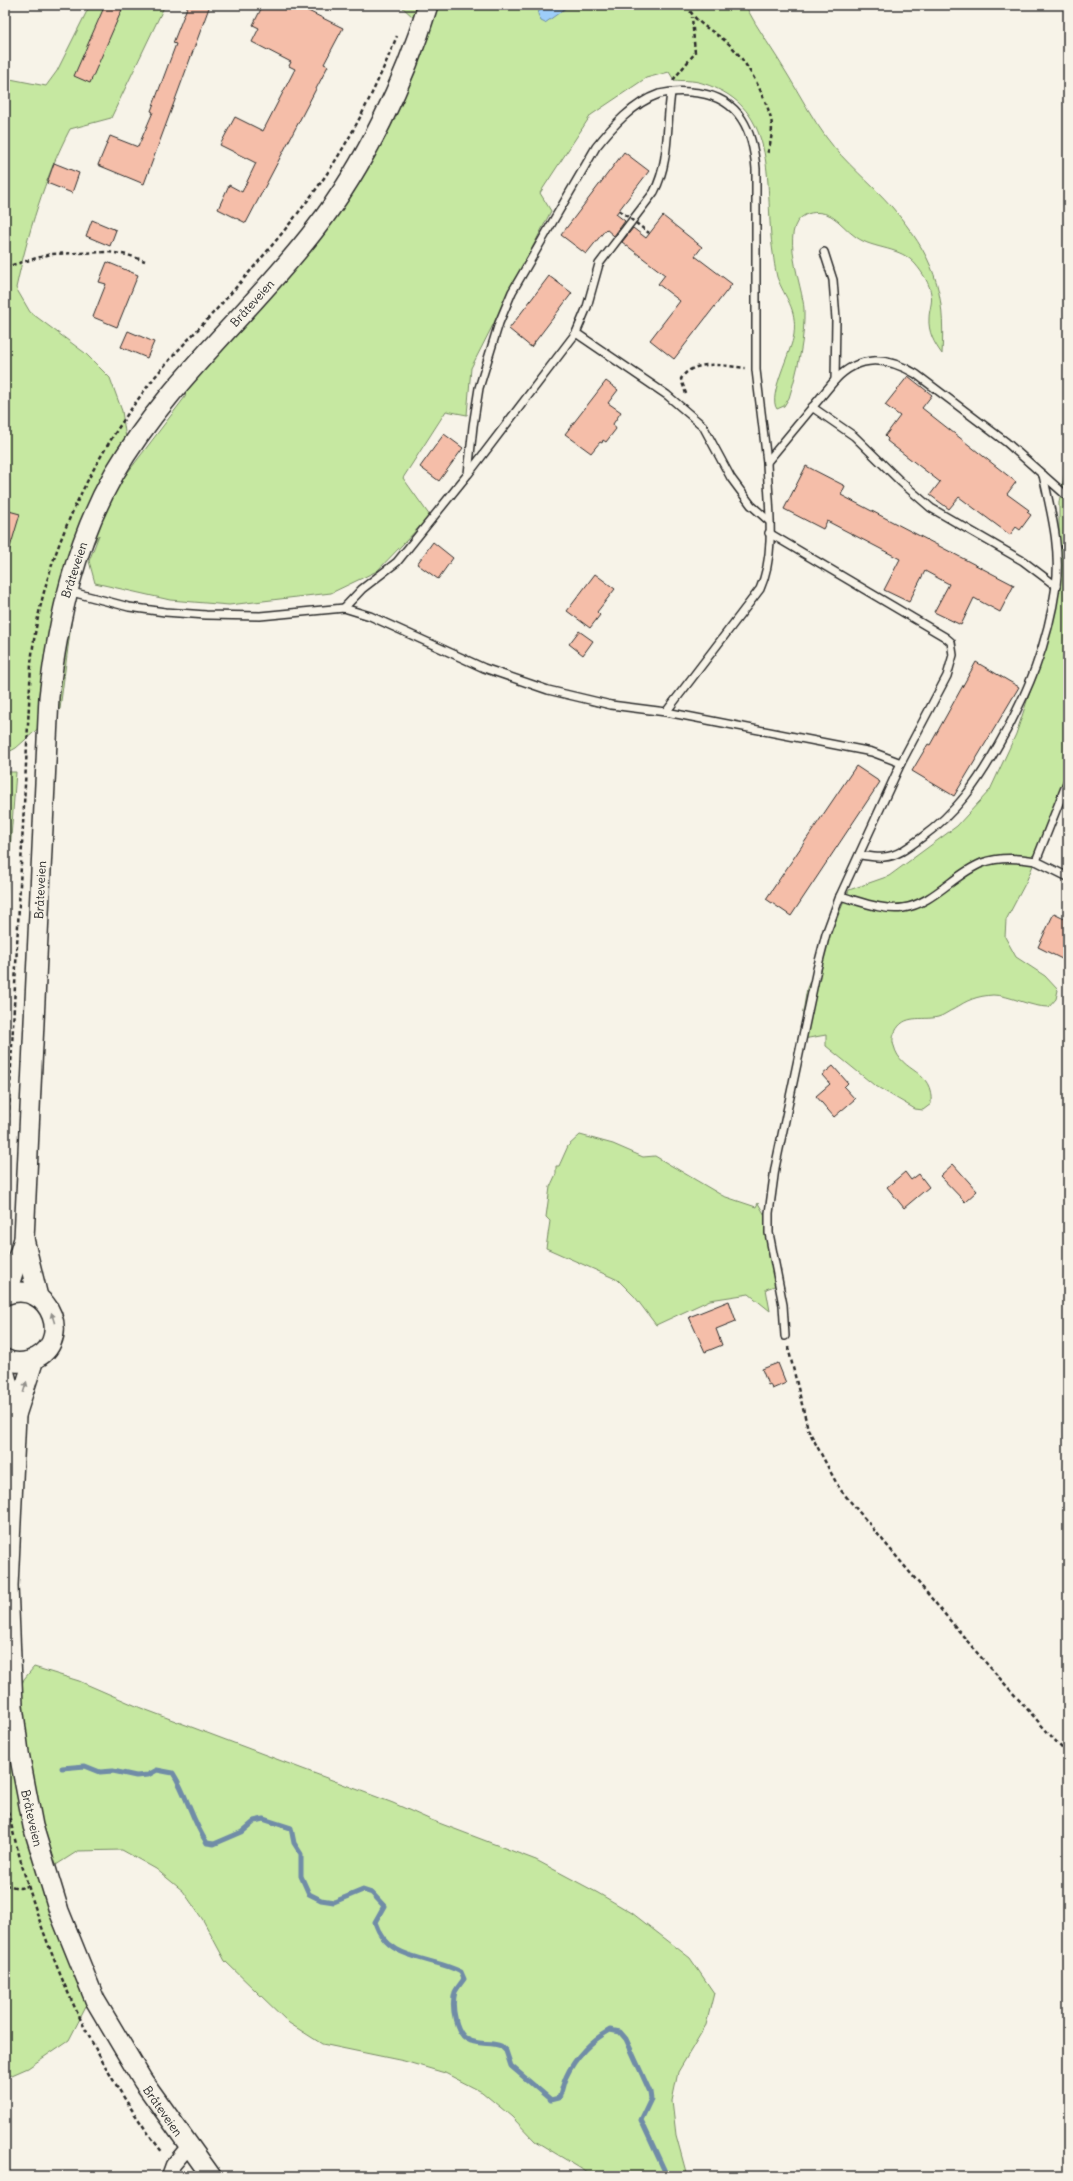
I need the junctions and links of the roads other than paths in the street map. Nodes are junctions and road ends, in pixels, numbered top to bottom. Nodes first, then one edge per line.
1 (428, 5) edge
2 (671, 93) junction
3 (824, 252) dead end
4 (576, 333) junction
5 (835, 380) junction
6 (812, 407) junction
7 (767, 462) junction
8 (468, 474) junction
9 (1043, 475) junction
10 (1068, 498) edge
11 (769, 521) junction
12 (769, 533) junction
13 (1056, 586) junction
14 (67, 591) junction
15 (344, 608) junction
16 (666, 712) junction
17 (901, 763) junction
18 (1068, 780) edge
19 (1065, 797) edge
20 (860, 855) junction
21 (1036, 861) junction
22 (1068, 877) edge
23 (840, 896) junction
24 (24, 1240) junction
25 (6, 1294) edge
26 (38, 1297) junction
27 (786, 1336) road end
28 (5, 1360) edge
29 (34, 1360) junction
30 (5, 1374) edge
31 (16, 1415) junction
32 (9, 1707) edge
33 (188, 2147) junction
34 (169, 2176) edge
35 (211, 2176) edge

1 - 14 main road, Bråteveien
2 - 4 lane
2 - 7 lane
2 - 8 lane
3 - 5 lane
4 - 8 lane
4 - 11 lane
5 - 6 lane
5 - 9 lane
6 - 7 lane
6 - 13 lane
7 - 11 lane
8 - 15 lane
9 - 10 lane
9 - 13 lane
11 - 12 lane
12 - 16 lane
12 - 17 lane
13 - 20 lane
14 - 15 lane
14 - 24 main road, Bråteveien
15 - 16 lane
16 - 17 lane
17 - 20 lane
18 - 19 lane
19 - 21 lane
20 - 23 lane
21 - 22 lane
21 - 23 lane
23 - 27 lane
24 - 25 main road, Bråteveien
24 - 26 main road, Bråteveien
25 - 26 main road
29 -> 26 main road
28 - 29 main road
31 -> 29 main road, Bråteveien
30 - 31 main road, Bråteveien
31 - 32 main road, Bråteveien
32 - 33 main road, Bråteveien
33 - 34 street
33 - 35 main road, Bråteveien

